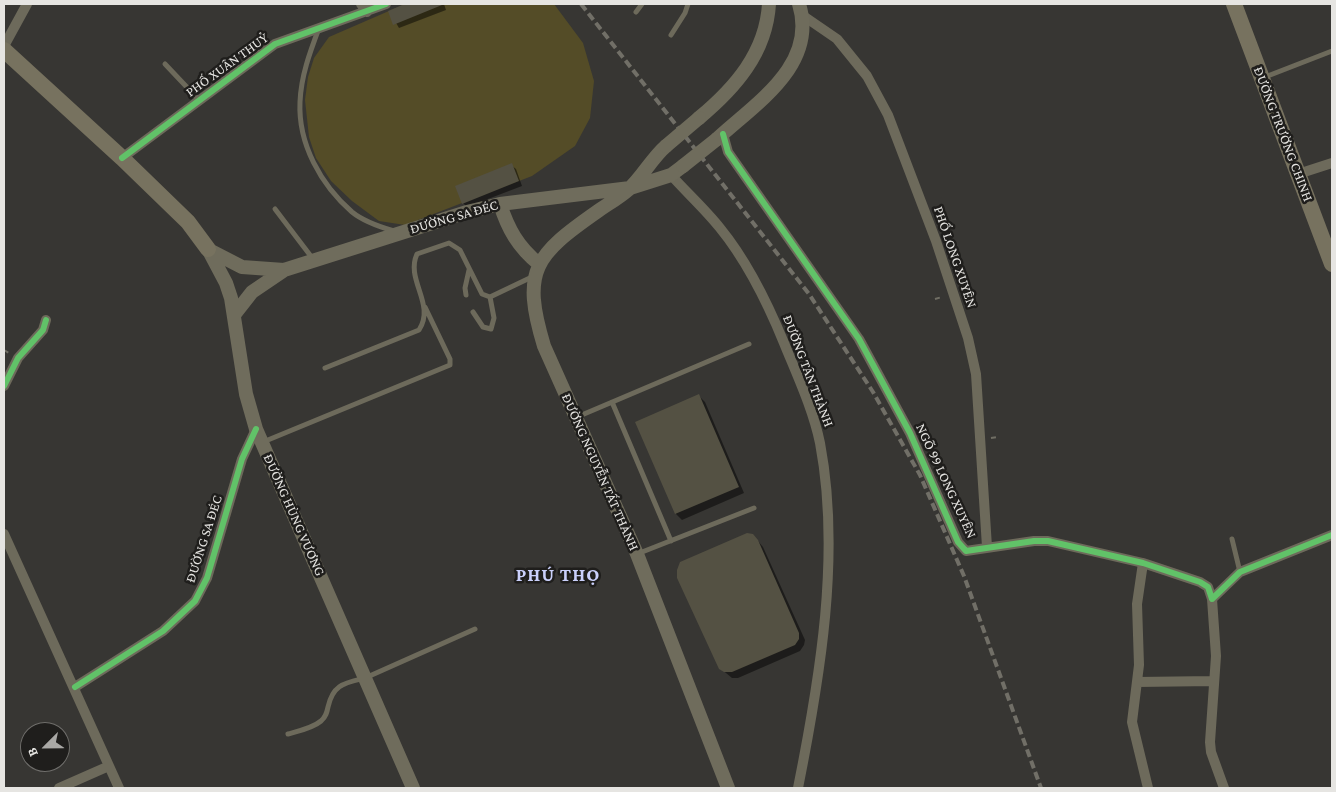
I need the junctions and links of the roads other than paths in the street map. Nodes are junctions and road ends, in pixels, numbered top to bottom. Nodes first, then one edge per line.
1 (27, 4) edge
2 (386, 4) edge
3 (642, 4) edge
4 (688, 4) edge
5 (769, 4) edge
6 (1234, 4) edge
7 (364, 8) edge
8 (800, 9) edge
9 (636, 12) dead end
10 (319, 28) junction
11 (670, 35) dead end
12 (4, 46) edge
13 (4, 50) edge
14 (1332, 52) edge
15 (166, 64) dead end
16 (1262, 78) junction
17 (199, 100) junction
18 (720, 136) junction
19 (122, 158) junction
20 (1332, 164) edge
21 (1298, 174) junction
22 (671, 175) junction
23 (630, 188) junction
24 (500, 204) junction
25 (275, 209) dead end
26 (399, 233) junction
27 (208, 249) junction
28 (314, 262) junction
29 (1332, 264) edge
30 (284, 270) junction
31 (469, 270) junction
32 (536, 270) junction
33 (466, 295) dead end
34 (490, 297) junction
35 (424, 303) junction
36 (473, 312) dead end
37 (234, 315) junction
38 (46, 320) dead end
39 (749, 344) dead end
40 (325, 368) dead end
41 (4, 386) edge
42 (612, 402) junction
43 (576, 417) junction
44 (259, 436) junction
45 (754, 508) dead end
46 (4, 534) edge
47 (1332, 535) edge
48 (1232, 539) dead end
49 (671, 541) junction
50 (987, 547) junction
51 (637, 554) junction
52 (1143, 563) junction
53 (1240, 572) junction
54 (1212, 599) junction
55 (475, 629) dead end
56 (365, 678) junction
57 (1214, 681) junction
58 (1137, 682) junction
59 (74, 686) junction
60 (288, 734) dead end
61 (109, 766) junction
62 (59, 788) edge
63 (119, 788) edge
64 (413, 788) edge
65 (728, 788) edge
66 (798, 788) edge
67 (1148, 788) edge
68 (1224, 788) edge

1 - 12 street
2 - 7 street, PHỐ XUÂN THUỶ
3 - 9 lane
4 - 11 lane
5 - 23 main road, bridge
6 - 16 main road, ĐƯỜNG TRƯỜNG CHINH
7 - 10 street, PHỐ XUÂN THUỶ
8 - 18 main road
8 - 50 street, PHỐ LONG XUYÊN
10 - 17 street, PHỐ XUÂN THUỶ
10 - 26 lane
13 - 19 main road, ĐƯỜNG HÙNG VƯƠNG
14 - 16 lane
15 - 17 lane
16 - 21 main road, ĐƯỜNG TRƯỜNG CHINH
17 - 19 street, PHỐ XUÂN THUỶ
18 - 22 main road, bridge
18 - 50 street, NGÕ 99 LONG XUYÊN
19 - 27 main road, ĐƯỜNG HÙNG VƯƠNG
20 - 21 street
21 - 29 main road, ĐƯỜNG TRƯỜNG CHINH
22 - 23 main road
22 - 66 street, ĐƯỜNG TÂN THÀNH
23 - 24 main road, ĐƯỜNG SA ĐÉC
23 - 32 main road
24 - 26 main road, ĐƯỜNG SA ĐÉC
24 - 32 main road
25 - 28 lane
26 - 28 main road, ĐƯỜNG SA ĐÉC
27 - 30 main road, ĐƯỜNG SA ĐÉC
27 - 37 main road, ĐƯỜNG HÙNG VƯƠNG
28 - 30 main road, ĐƯỜNG SA ĐÉC
30 - 37 main road, ĐƯỜNG SA ĐÉC
31 - 33 lane
31 - 34 lane
31 - 35 lane
32 - 34 lane
32 - 43 main road, ĐƯỜNG NGUYỄN TẤT THÀNH
34 - 36 lane
35 - 40 lane
35 - 44 lane
37 - 44 main road, ĐƯỜNG HÙNG VƯƠNG
38 - 41 street
39 - 42 lane
42 - 43 lane
42 - 49 lane
43 - 51 main road, ĐƯỜNG NGUYỄN TẤT THÀNH
44 - 56 main road, ĐƯỜNG HÙNG VƯƠNG
44 - 59 street, ĐƯỜNG SA ĐÉC
45 - 49 lane
46 - 59 street
47 - 53 street
48 - 53 lane
49 - 51 lane
50 - 52 street, NGÕ 99 LONG XUYÊN
51 - 65 main road, ĐƯỜNG NGUYỄN TẤT THÀNH
52 - 54 street, NGÕ 99 LONG XUYÊN
52 - 58 street
53 - 54 street
54 - 57 street
55 - 56 lane
56 - 60 lane
56 - 64 main road, ĐƯỜNG HÙNG VƯƠNG
57 - 58 street
57 - 68 street
58 - 67 street
59 - 61 street
61 - 62 street
61 - 63 street

